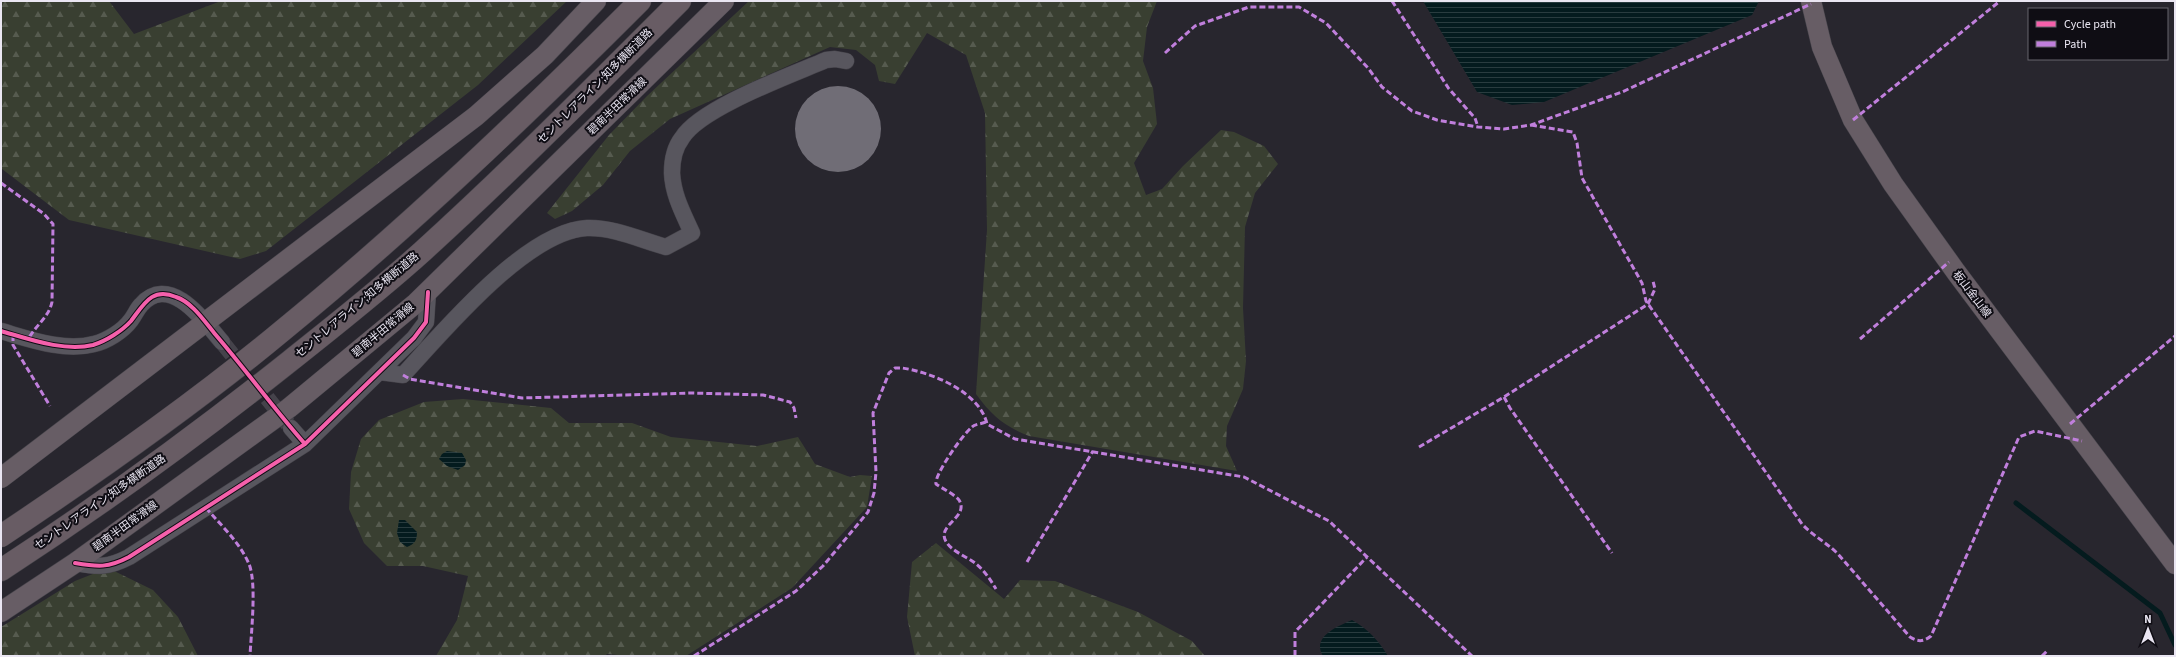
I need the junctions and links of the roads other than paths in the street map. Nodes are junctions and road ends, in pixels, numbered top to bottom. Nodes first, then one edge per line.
1 (596, 1) edge
2 (640, 1) edge
3 (680, 1) edge
4 (724, 1) edge
5 (1811, 1) edge
6 (846, 61) dead end
7 (428, 292) junction
8 (206, 323) junction
9 (1, 331) edge
10 (222, 342) tunnel mouth
11 (380, 372) junction
12 (291, 428) tunnel mouth
13 (305, 444) junction
14 (1, 478) edge
15 (1, 536) edge
16 (75, 563) junction
17 (2175, 564) edge
18 (1, 570) edge
19 (1, 612) edge

1 - 8 main road
2 - 15 highway
3 - 18 highway, セントレアライン;知多横断道路
4 - 7 main road, 碧南半田常滑線
5 - 17 main road, 板山金山線
6 - 11 street
7 - 11 street
7 - 16 main road, 碧南半田常滑線
8 - 9 street
8 - 10 street
8 - 14 main road
11 - 13 street
12 - 13 street
13 - 16 street
16 - 19 main road, 碧南半田常滑線

